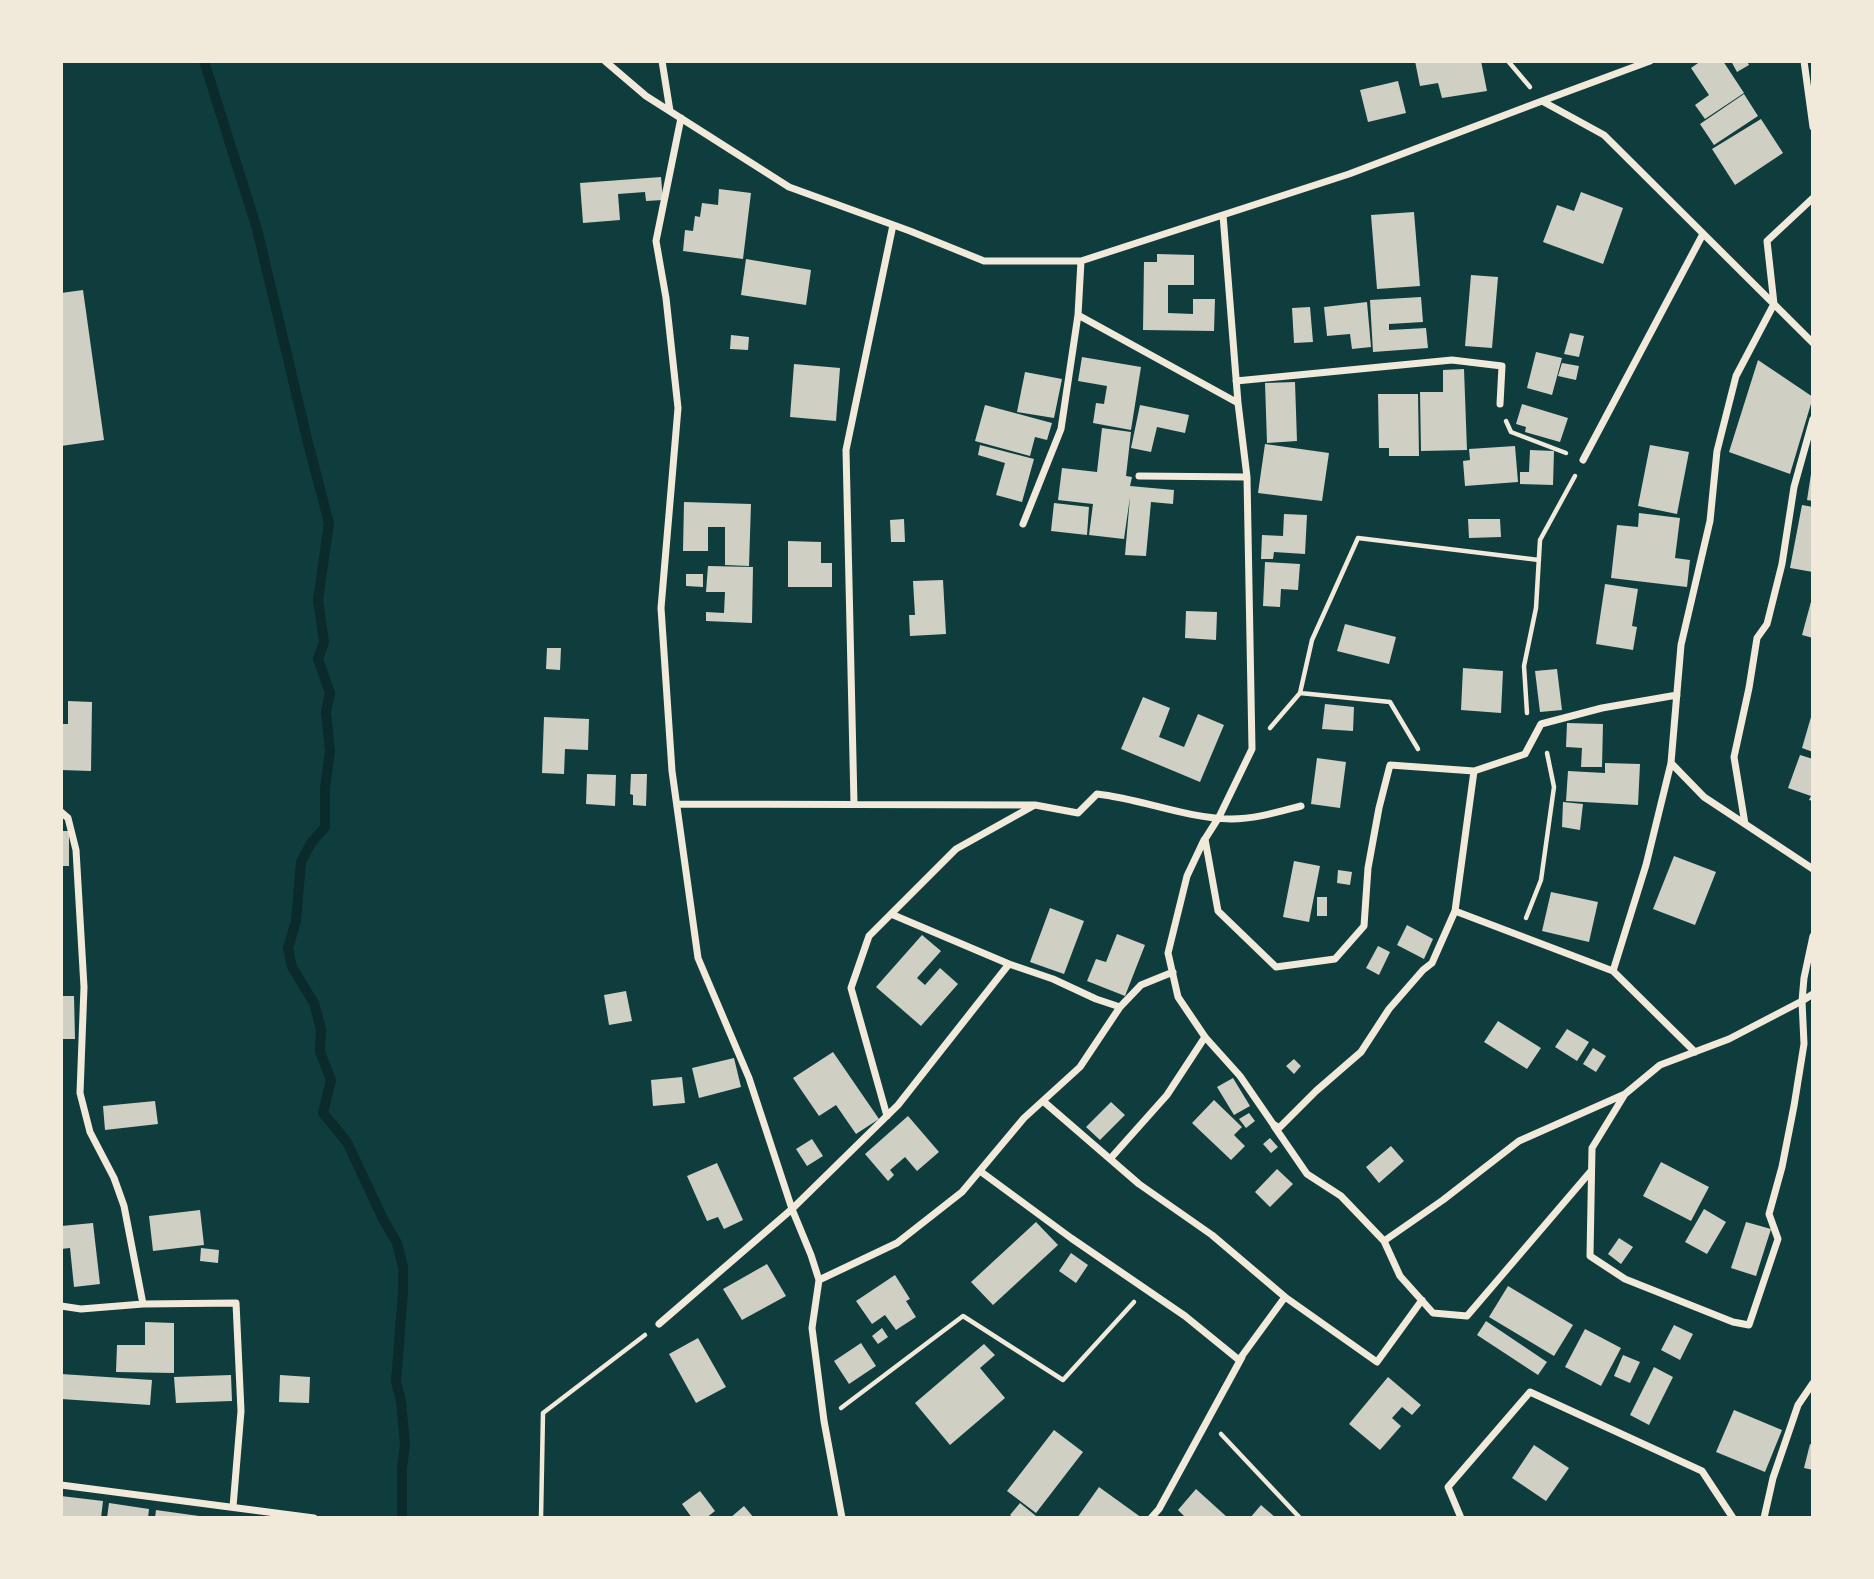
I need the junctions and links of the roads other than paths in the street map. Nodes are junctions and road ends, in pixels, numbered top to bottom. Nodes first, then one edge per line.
1 (605, 61) edge
2 (662, 61) edge
3 (1650, 61) edge
4 (1804, 61) edge
5 (1542, 101) junction
6 (670, 111) junction
7 (681, 118) junction
8 (1813, 127) edge
9 (1813, 198) edge
10 (1223, 215) junction
11 (893, 225) junction
12 (1703, 234) junction
13 (1081, 261) junction
14 (1774, 304) junction
15 (1078, 315) junction
16 (1813, 344) edge
17 (1236, 381) junction
18 (1238, 403) junction
19 (1500, 404) road end
20 (1813, 419) edge
21 (1583, 460) road end
22 (1139, 476) dead end
23 (1247, 477) junction
24 (1023, 524) dead end
25 (1677, 695) junction
26 (1671, 763) junction
27 (1474, 771) junction
28 (677, 804) junction
29 (853, 804) junction
30 (1035, 805) junction
31 (1301, 806) dead end
32 (61, 812) edge
33 (1219, 817) junction
34 (1745, 824) junction
35 (1205, 839) junction
36 (1813, 869) edge
37 (1455, 911) junction
38 (891, 914) junction
39 (1813, 936) edge
40 (1009, 964) junction
41 (1613, 971) junction
42 (1173, 972) junction
43 (1813, 994) edge
44 (1801, 1001) junction
45 (1119, 1007) junction
46 (1205, 1037) junction
47 (1695, 1052) junction
48 (1625, 1094) junction
49 (1043, 1101) junction
50 (887, 1116) junction
51 (1273, 1124) junction
52 (1110, 1159) junction
53 (980, 1171) junction
54 (1592, 1171) junction
55 (792, 1209) junction
56 (1384, 1241) junction
57 (819, 1280) junction
58 (1285, 1297) junction
59 (1422, 1300) junction
60 (143, 1304) junction
61 (61, 1306) edge
62 (659, 1324) road end
63 (1244, 1354) junction
64 (1813, 1383) edge
65 (61, 1485) edge
66 (233, 1507) junction
67 (314, 1518) edge
68 (842, 1518) edge
69 (1151, 1518) edge
70 (1461, 1518) edge
71 (1733, 1518) edge
72 (1764, 1518) edge

1 - 6 street
2 - 6 street
3 - 5 street
4 - 8 street
5 - 10 street
5 - 12 street
6 - 7 street
7 - 11 street
7 - 28 street
9 - 14 street
10 - 13 street
10 - 17 street
11 - 13 street
11 - 29 street
12 - 14 street
12 - 21 street
13 - 15 street
14 - 16 street
14 - 25 street
15 - 18 street
15 - 24 street
17 - 18 street
17 - 19 street
18 - 23 street
20 - 34 street
22 - 23 street
23 - 33 street
25 - 26 street
25 - 27 street
26 - 34 street
26 - 41 street
27 - 35 street
27 - 37 street
28 - 29 street
28 - 55 street
29 - 30 street
30 - 33 street
30 - 38 street
31 - 33 street
32 - 60 street
33 - 35 street
34 - 36 street
35 - 42 street
37 - 41 street
37 - 51 street
38 - 40 street
38 - 50 street
39 - 44 street
40 - 45 street
40 - 50 street
41 - 47 street
42 - 45 street
42 - 46 street
43 - 44 street
44 - 47 street
44 - 54 street
45 - 49 street
46 - 51 street
46 - 52 street
47 - 48 street
48 - 54 street
48 - 56 street
49 - 52 street
49 - 53 street
50 - 55 street
51 - 56 street
52 - 58 street
53 - 57 street
53 - 63 street
54 - 59 street
55 - 57 street
55 - 62 street
56 - 59 street
57 - 68 street
58 - 59 street
58 - 63 street
60 - 61 street
60 - 66 street
63 - 69 street
64 - 72 street
65 - 66 street
66 - 67 street
70 - 71 street

